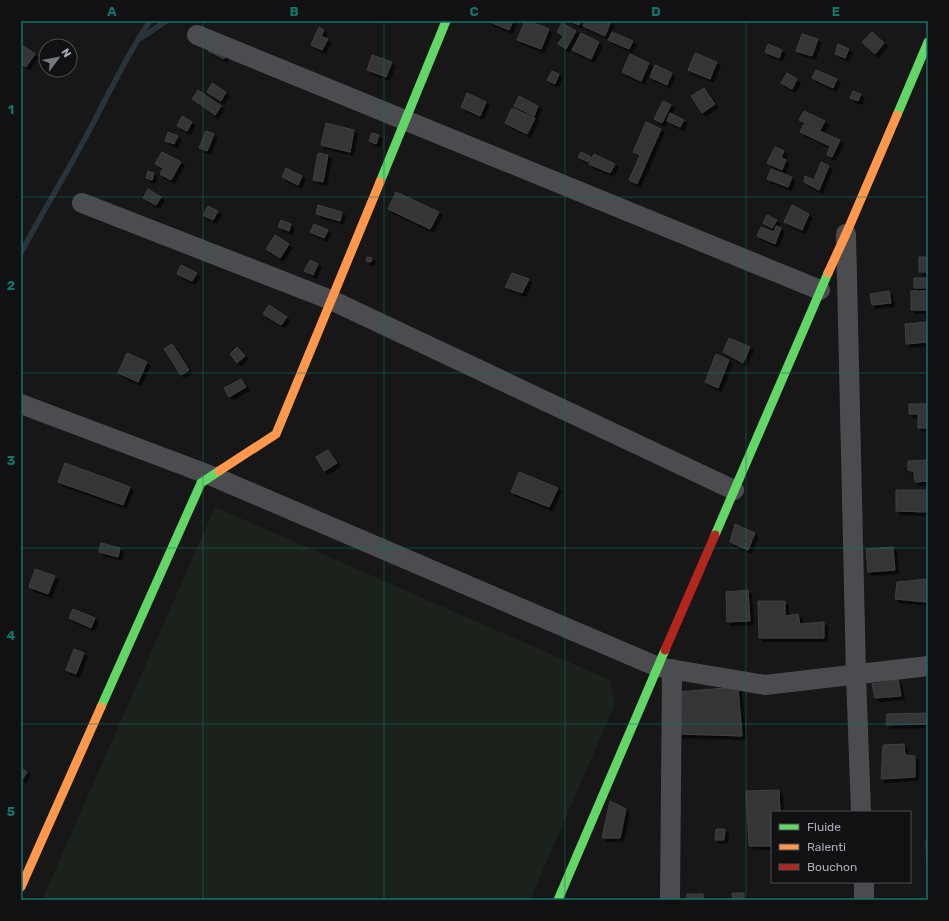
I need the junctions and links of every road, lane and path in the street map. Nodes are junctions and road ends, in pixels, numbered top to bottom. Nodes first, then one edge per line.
1 (446, 21) edge
2 (197, 35) dead end
3 (928, 42) edge
4 (405, 120) junction
5 (82, 203) dead end
6 (846, 234) junction
7 (820, 290) junction
8 (331, 300) junction
9 (21, 404) edge
10 (212, 476) junction
11 (734, 490) junction
12 (928, 666) edge
13 (665, 668) junction
14 (856, 675) junction
15 (861, 811) edge
16 (864, 883) edge
17 (21, 887) edge
18 (558, 900) edge
19 (670, 900) edge
20 (864, 900) edge

1 - 4 street
2 - 4 street
3 - 6 street
4 - 7 street
4 - 8 street
5 - 8 street
6 - 7 street
6 - 14 street
7 - 11 street
8 - 10 street
8 - 11 street
9 - 10 street
10 - 13 street
10 - 17 street
11 - 13 street
12 - 14 street
13 - 14 street
13 - 18 street
13 - 19 street
14 - 15 street
16 - 20 street

